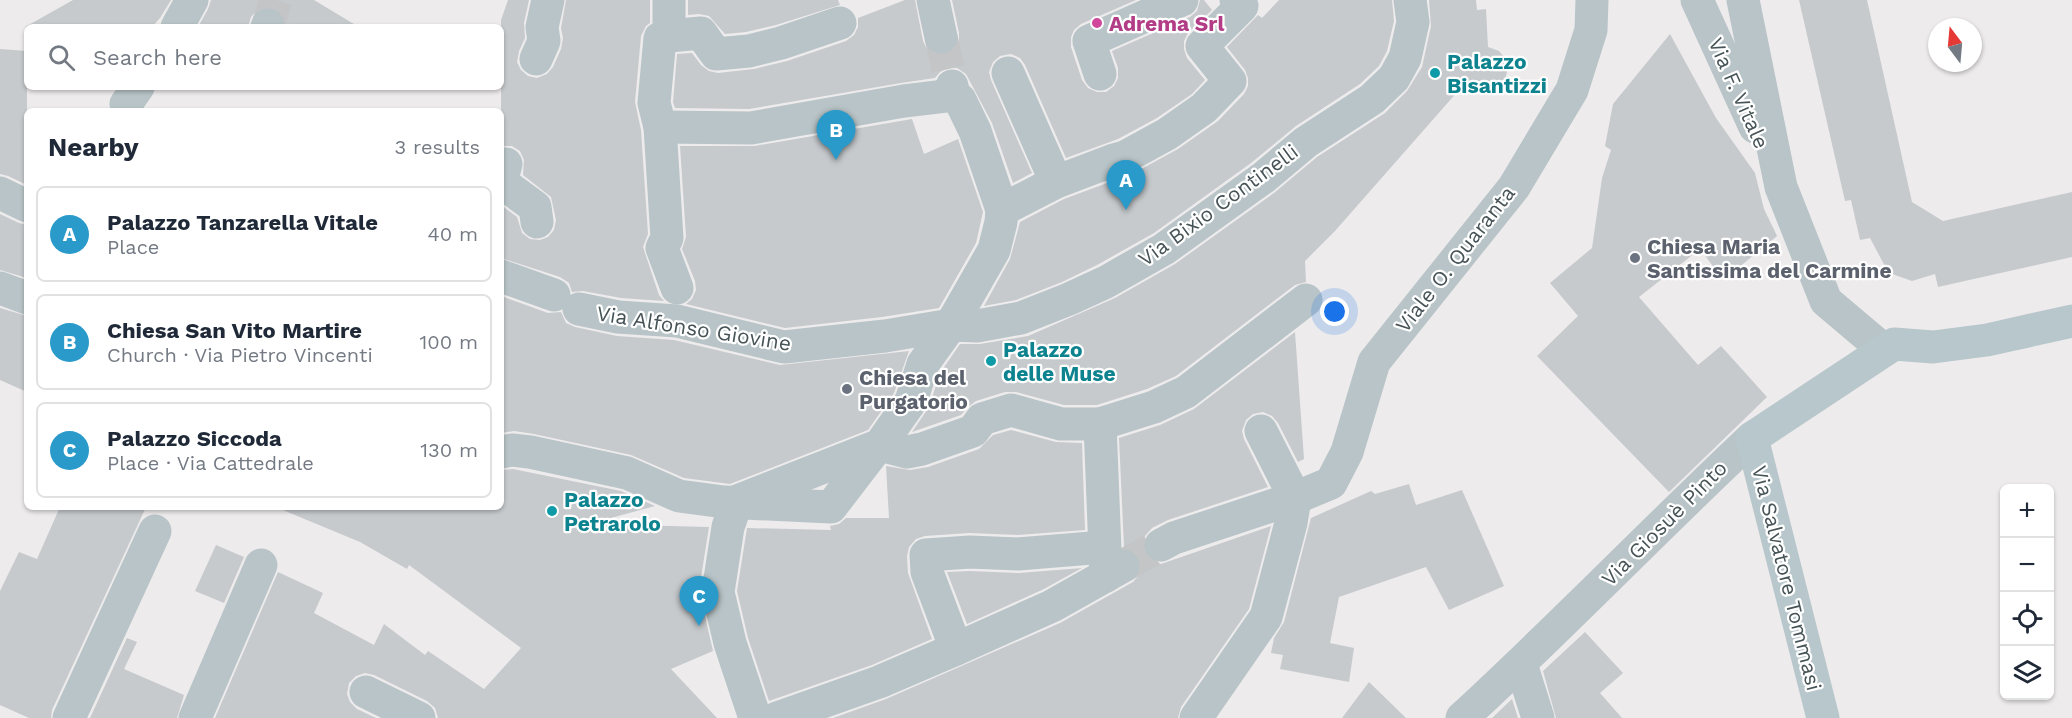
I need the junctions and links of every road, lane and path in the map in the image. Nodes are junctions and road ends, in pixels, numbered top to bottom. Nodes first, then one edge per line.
1 (548, 0) edge
2 (669, 0) edge
3 (933, 0) edge
4 (1182, 0) edge
5 (1236, 0) edge
6 (1410, 0) edge
7 (1592, 0) edge
8 (1697, 0) edge
9 (1743, 0) edge
10 (840, 23) dead end
11 (669, 36) junction
12 (941, 37) tunnel mouth
13 (536, 59) dead end
14 (1008, 73) dead end
15 (1100, 74) dead end
16 (136, 90) edge
17 (127, 108) edge
18 (660, 128) junction
19 (506, 164) dead end
20 (504, 171) edge
21 (1056, 182) junction
22 (504, 184) edge
23 (1780, 187) junction
24 (0, 193) edge
25 (24, 205) edge
26 (1002, 210) junction
27 (537, 222) dead end
28 (504, 277) edge
29 (0, 288) edge
30 (677, 288) dead end
31 (24, 297) edge
32 (1305, 300) dead end
33 (2072, 321) edge
34 (951, 325) junction
35 (1884, 350) junction
36 (1100, 424) junction
37 (1261, 431) dead end
38 (1752, 438) junction
39 (878, 446) junction
40 (504, 451) edge
41 (1295, 498) junction
42 (737, 501) junction
43 (155, 531) dead end
44 (1161, 545) tunnel mouth
45 (1111, 563) junction
46 (261, 565) dead end
47 (956, 649) junction
48 (1521, 664) junction
49 (366, 692) dead end
50 (69, 718) edge
51 (195, 718) edge
52 (420, 718) edge
53 (755, 718) edge
54 (777, 718) edge
55 (1196, 718) edge
56 (1462, 718) edge
57 (1538, 718) edge
58 (1823, 718) edge

1 - 13 street
2 - 11 street
3 - 12 street
4 - 15 street
5 - 21 street
6 - 34 street, Via Bixio Continelli
7 - 41 street, Viale O. Quaranta
8 - 23 street, Via F. Vitale
9 - 23 street
10 - 11 street
11 - 18 street
14 - 21 street
16 - 17 street
18 - 26 street
18 - 30 street
19 - 20 street
21 - 26 street
22 - 27 street
23 - 35 street
24 - 25 street
26 - 34 street
28 - 34 street, Via Alfonso Giovine
29 - 31 street
32 - 36 street
33 - 35 street, Via Giosuè Pinto
34 - 39 street
35 - 38 street, Via Giosuè Pinto
36 - 39 street
36 - 45 street
37 - 41 street
38 - 48 street, Via Giosuè Pinto
38 - 58 street, Via Salvatore Tommasi
39 - 42 street
40 - 42 street
41 - 44 street, Viale O. Quaranta
41 - 55 street
42 - 53 street
43 - 50 street
45 - 47 street
45 - 47 street
46 - 51 street
47 - 54 street
48 - 56 street, Via Giosuè Pinto
48 - 57 street
49 - 52 street

